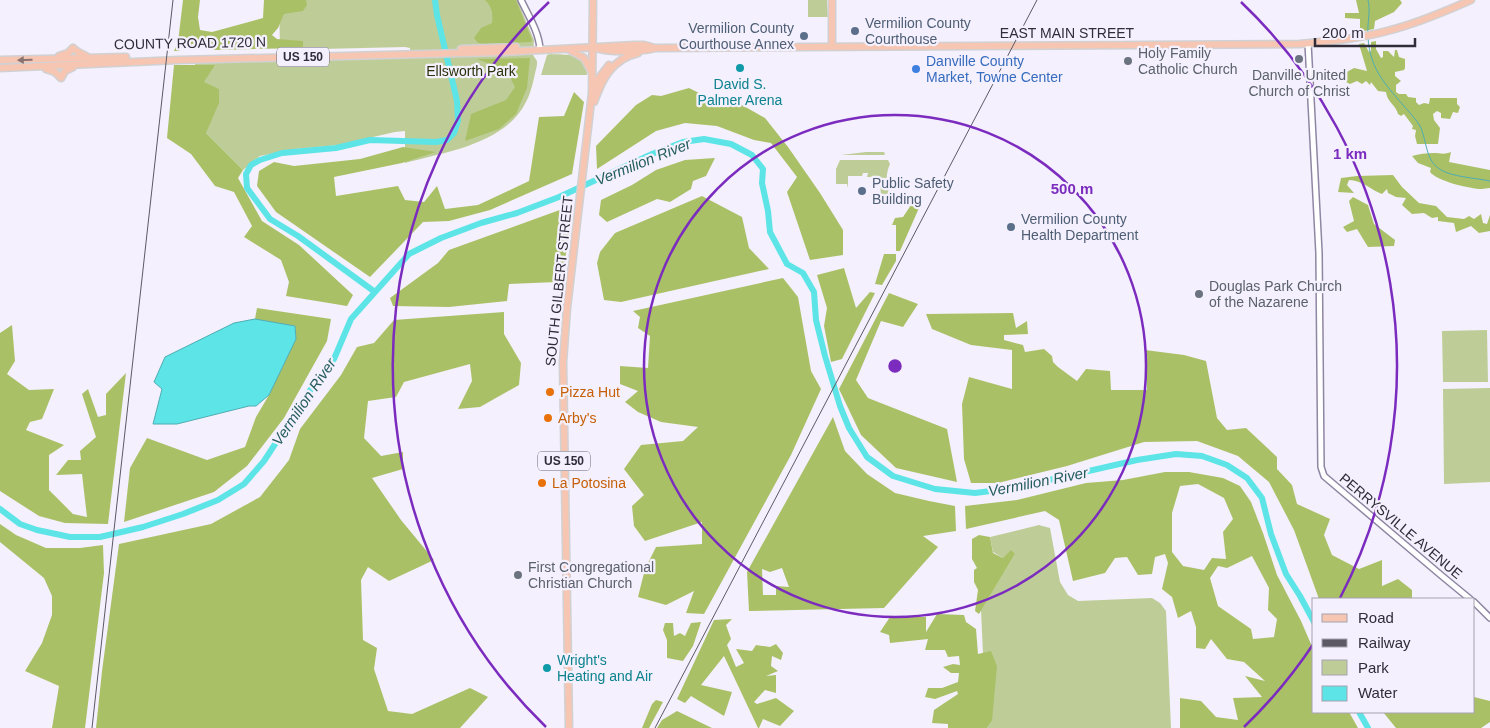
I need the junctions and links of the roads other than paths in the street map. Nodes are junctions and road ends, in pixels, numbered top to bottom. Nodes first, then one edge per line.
1 (521, 0) edge
2 (593, 0) edge
3 (832, 0) edge
4 (1471, 0) edge
5 (1308, 44) junction
6 (593, 47) junction
7 (832, 47) junction
8 (656, 48) junction
9 (540, 49) junction
10 (567, 49) junction
11 (631, 50) junction
12 (644, 51) junction
13 (410, 52) junction
14 (93, 58) junction
15 (43, 59) junction
16 (0, 60) edge
17 (82, 64) junction
18 (37, 67) junction
19 (0, 68) edge
20 (593, 75) junction
21 (594, 94) junction
22 (1469, 598) edge
23 (1475, 603) edge
24 (1490, 618) edge
25 (569, 728) edge

1 - 9 street
2 - 6 main road, SOUTH GILBERT STREET
3 - 7 main road
4 - 5 main road, EAST MAIN STREET
5 - 7 main road, EAST MAIN STREET
5 - 22 street, PERRYSVILLE AVENUE
6 - 8 main road, EAST MAIN STREET
6 - 10 main road, US 150
6 - 11 main road, EAST MAIN STREET
6 - 20 main road, SOUTH GILBERT STREET / US 150
7 - 8 main road, EAST MAIN STREET
8 - 11 main road
8 - 12 main road, EAST MAIN STREET
9 - 10 main road, US 150
9 - 13 main road, US 150
10 - 20 main road
11 - 12 main road, EAST MAIN STREET
11 - 21 main road
12 - 21 main road
13 - 14 main road, COUNTY ROAD 1720 N / US 150
13 - 17 main road, COUNTY ROAD 1720 N / US 150
14 - 15 main road, COUNTY ROAD 1720 N / US 150
14 - 15 main road
15 -> 16 main road, COUNTY ROAD 1720 N / US 150
17 - 18 main road, US 150
17 - 18 main road
18 - 19 main road, US 150
20 - 21 main road, SOUTH GILBERT STREET / US 150
21 - 25 main road, SOUTH GILBERT STREET / US 150
23 - 24 street

